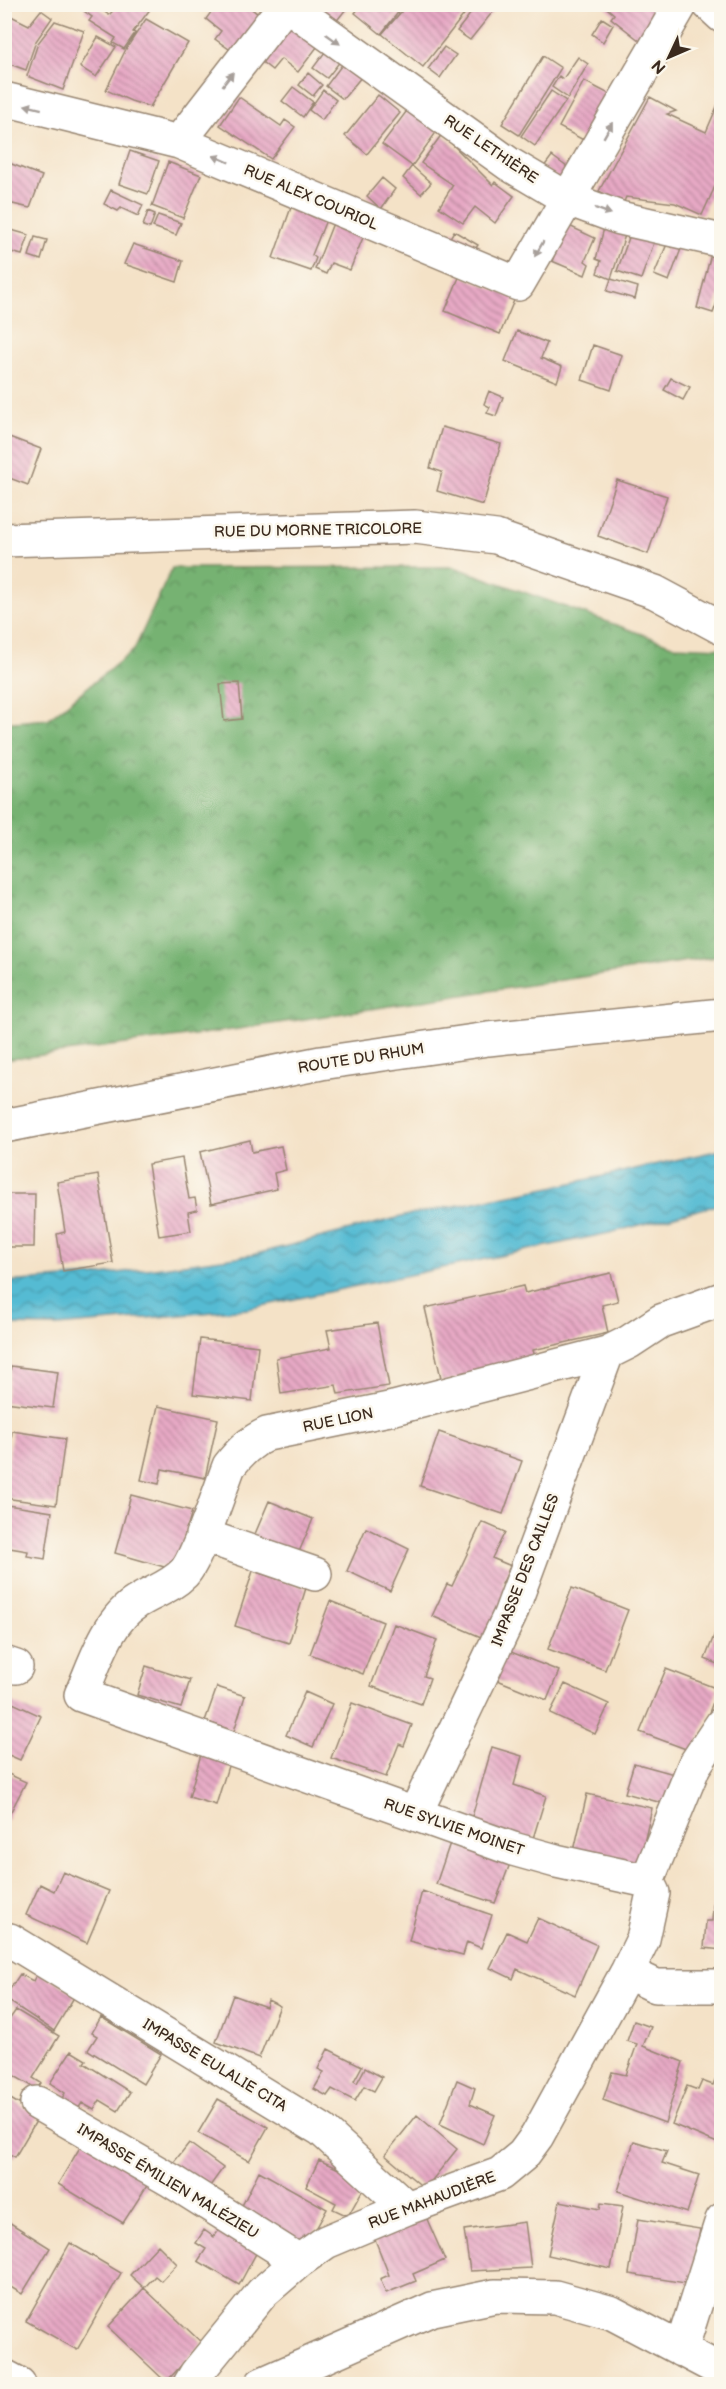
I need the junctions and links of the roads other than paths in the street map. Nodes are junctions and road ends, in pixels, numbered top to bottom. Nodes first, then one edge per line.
1 (681, 4) edge
2 (709, 4) edge
3 (286, 5) edge
4 (722, 16) edge
5 (4, 99) edge
6 (179, 142) junction
7 (568, 199) junction
8 (722, 241) edge
9 (4, 540) edge
10 (722, 628) edge
11 (722, 1015) edge
12 (4, 1126) edge
13 (722, 1299) edge
14 (607, 1353) junction
15 (202, 1535) junction
16 (315, 1574) dead end
17 (81, 1695) joint
18 (722, 1724) edge
19 (415, 1814) junction
20 (647, 1881) junction
21 (10, 1940) dead end
22 (627, 1972) junction
23 (722, 1986) edge
24 (37, 2103) dead end
25 (407, 2208) junction
26 (722, 2220) edge
27 (299, 2261) junction
28 (681, 2350) junction
29 (722, 2371) edge
30 (4, 2376) edge
31 (20, 2385) edge
32 (190, 2385) edge
33 (262, 2385) edge

7 -> 1 street
2 - 4 street
6 -> 3 street
3 -> 7 street, RUE LETHIÈRE
6 -> 5 street, RUE ALEX COURIOL
7 -> 6 street, RUE ALEX COURIOL
7 -> 8 street, RUE LETHIÈRE
9 - 10 street, RUE DU MORNE TRICOLORE
11 - 12 street, ROUTE DU RHUM
13 - 14 street, RUE LION
14 - 15 street, RUE LION
14 - 19 street, IMPASSE DES CAILLES
15 - 16 street
15 - 17 street, RUE LION
17 - 19 street, RUE SYLVIE MOINET
18 - 20 street
19 - 20 street, RUE SYLVIE MOINET
20 - 22 street
21 - 25 street, IMPASSE EULALIE CITA
22 - 23 street
22 - 25 street, RUE MAHAUDIÈRE
24 - 27 street, IMPASSE ÉMILIEN MALÉZIEU
25 - 27 street, RUE MAHAUDIÈRE
26 - 28 street
27 - 32 street, RUE MAHAUDIÈRE
28 - 29 street
28 - 33 street
30 - 31 street

